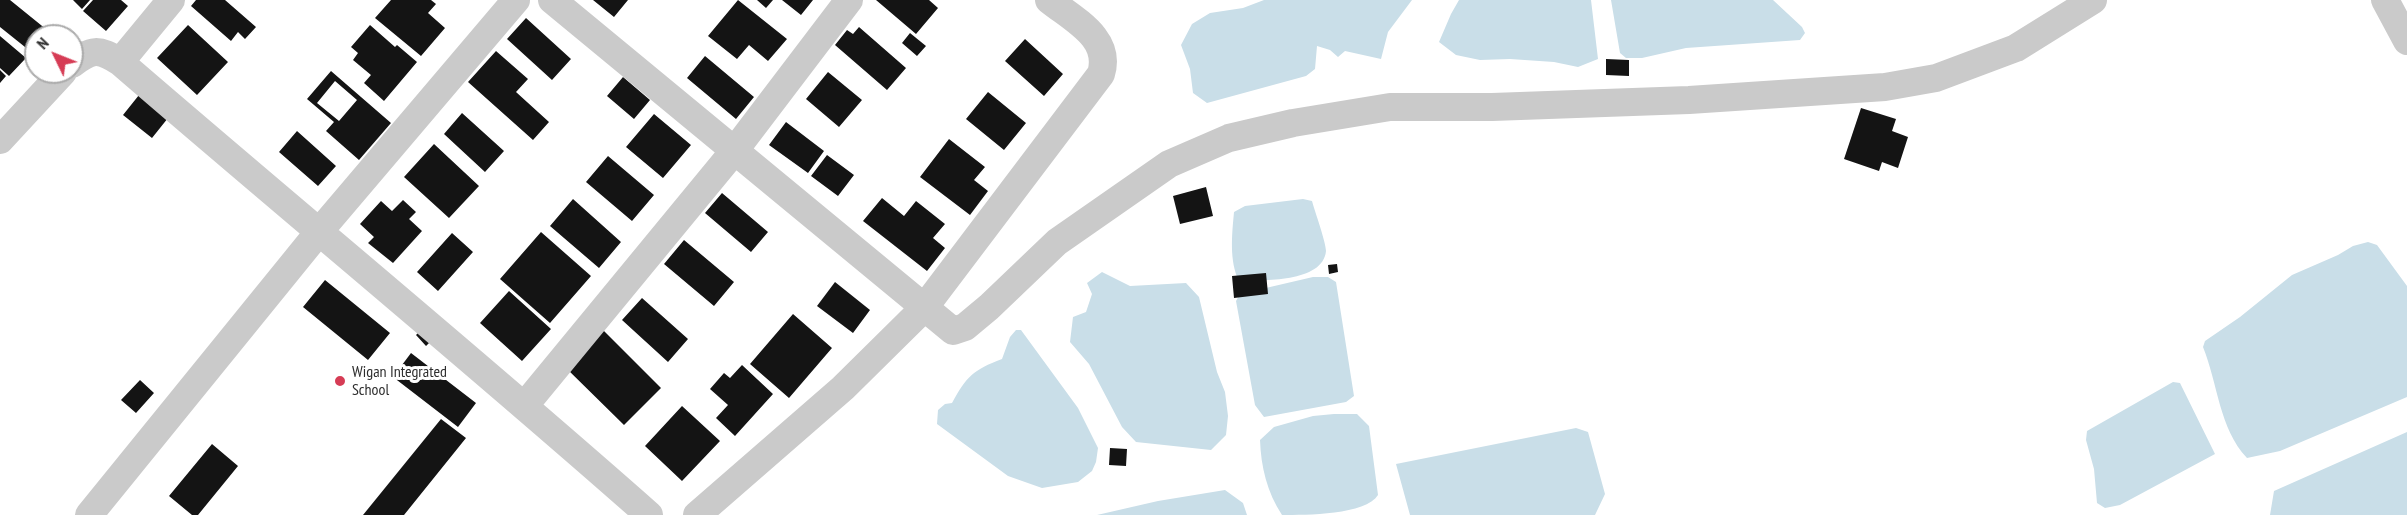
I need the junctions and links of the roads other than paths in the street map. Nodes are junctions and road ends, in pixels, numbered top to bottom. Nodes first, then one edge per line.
1 (171, 0) edge
2 (516, 0) edge
3 (552, 0) edge
4 (849, 0) edge
5 (1050, 0) edge
6 (2093, 0) edge
7 (2385, 0) edge
8 (2407, 41) edge
9 (84, 55) edge
10 (120, 62) junction
11 (52, 84) edge
12 (0, 140) edge
13 (735, 150) junction
14 (318, 233) junction
15 (924, 308) junction
16 (525, 405) junction
17 (89, 515) edge
18 (649, 515) edge
19 (697, 515) edge

1 - 10 street
2 - 14 street
3 - 13 street
4 - 13 street
5 - 15 street
6 - 15 street
7 - 8 street
9 - 10 street
10 - 14 street
11 - 12 street
13 - 15 street
13 - 16 street
14 - 16 street
14 - 17 street
15 - 19 street
16 - 18 street

